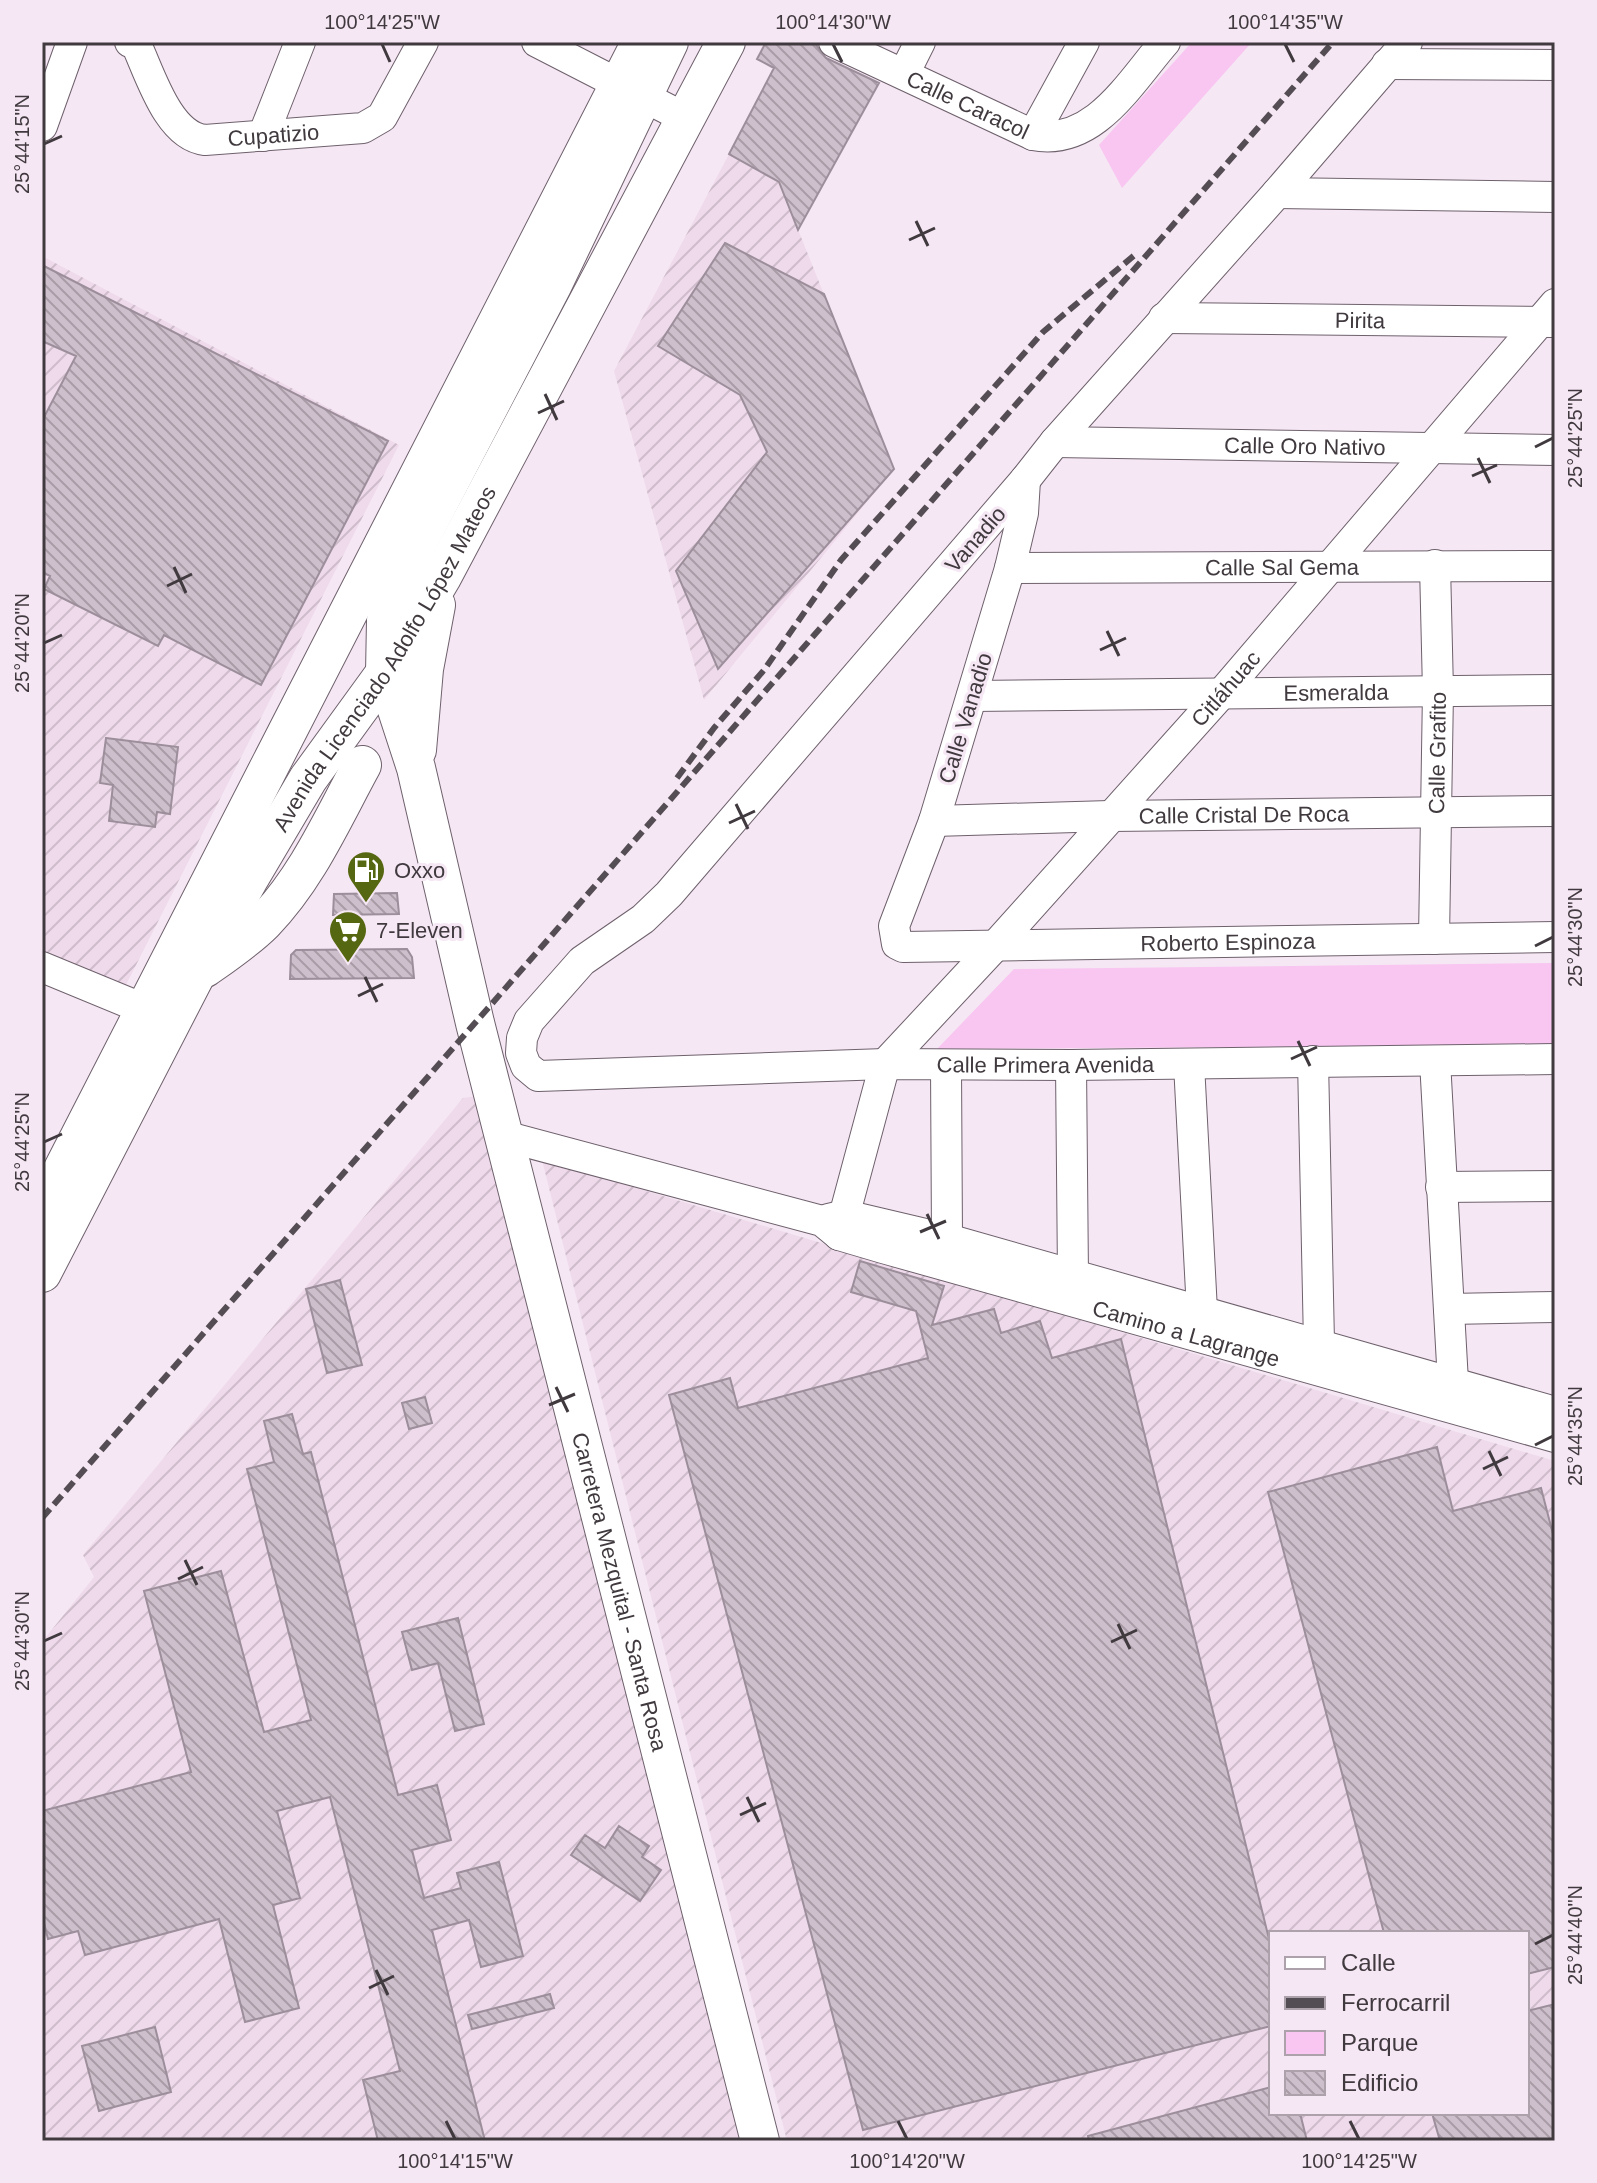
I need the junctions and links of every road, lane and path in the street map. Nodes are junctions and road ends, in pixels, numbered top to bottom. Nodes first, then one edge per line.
1 (72, 42) edge
2 (300, 42) edge
3 (423, 42) edge
4 (537, 42) edge
5 (641, 42) edge
6 (669, 42) edge
7 (726, 42) edge
8 (834, 42) edge
9 (920, 42) edge
10 (1084, 42) edge
11 (1165, 42) edge
12 (134, 43) edge
13 (584, 53) edge
14 (1397, 53) edge
15 (1555, 65) edge
16 (904, 74) junction
17 (631, 90) junction
18 (687, 119) junction
19 (42, 126) edge
20 (1033, 135) junction
21 (263, 136) junction
22 (1277, 193) junction
23 (1555, 197) edge
24 (1550, 316) edge
25 (1164, 318) junction
26 (1055, 442) junction
27 (1432, 449) junction
28 (1555, 450) edge
29 (1025, 480) junction
30 (1435, 565) junction
31 (1331, 566) junction
32 (1555, 566) edge
33 (1010, 568) junction
34 (442, 577) junction
35 (317, 672) junction
36 (385, 673) junction
37 (1555, 690) edge
38 (1438, 691) junction
39 (1222, 693) junction
40 (972, 696) junction
41 (362, 765) junction
42 (416, 768) junction
43 (308, 779) junction
44 (425, 808) junction
45 (1555, 811) edge
46 (1435, 812) junction
47 (1110, 816) junction
48 (934, 821) junction
49 (1555, 937) edge
50 (1434, 939) junction
51 (996, 945) junction
52 (903, 947) joint
53 (42, 967) edge
54 (196, 974) junction
55 (144, 1009) junction
56 (1555, 1059) edge
57 (1313, 1061) junction
58 (1435, 1061) junction
59 (885, 1064) junction
60 (1189, 1064) junction
61 (1071, 1065) junction
62 (946, 1066) junction
63 (538, 1076) joint
64 (504, 1136) junction
65 (1555, 1186) edge
66 (1441, 1187) junction
67 (42, 1210) edge
68 (835, 1223) junction
69 (947, 1239) junction
70 (42, 1273) edge
71 (1073, 1276) junction
72 (1555, 1307) edge
73 (1449, 1309) junction
74 (1197, 1323) junction
75 (1319, 1343) junction
76 (1453, 1382) junction
77 (1555, 1412) edge
78 (1555, 1437) edge
79 (760, 2141) edge

1 - 19 street
2 - 21 street
3 - 21 street, Cupatizio
4 - 13 street
5 - 17 main road, Avenida Licenciado Adolfo López Mateos
6 - 17 main road
7 - 18 main road, Avenida Licenciado Adolfo López Mateos
8 - 16 street, Calle Caracol
9 - 16 street
10 - 20 street
11 - 20 street, Calle Caracol
12 - 21 street, Cupatizio
13 - 17 street
14 - 15 street
14 - 22 street, Vanadio
16 - 20 street, Calle Caracol
17 - 18 street
17 - 35 main road, Avenida Licenciado Adolfo López Mateos
17 - 36 main road
18 - 34 main road, Avenida Licenciado Adolfo López Mateos
22 - 23 street
22 - 25 street, Vanadio
24 - 25 street, Pirita
24 - 27 street, Citláhuac
25 - 26 street, Vanadio
26 - 27 street, Calle Oro Nativo
26 - 29 street, Vanadio
27 - 28 street, Calle Oro Nativo
27 - 31 street, Citláhuac
29 - 33 street, Calle Vanadio
29 - 63 street, Vanadio
30 - 31 street, Calle Sal Gema
30 - 32 street, Calle Sal Gema
30 - 38 street, Calle Grafito
31 - 33 street, Calle Sal Gema
31 - 39 street, Citláhuac
33 - 40 street, Calle Vanadio
34 - 36 main road, Avenida Licenciado Adolfo López Mateos
34 - 42 main road
35 - 36 main road
35 - 55 main road, Avenida Licenciado Adolfo López Mateos
36 - 42 main road
36 - 43 main road, Avenida Licenciado Adolfo López Mateos
37 - 38 street, Esmeralda
38 - 39 street, Esmeralda
38 - 46 street, Calle Grafito
39 - 40 street, Esmeralda
39 - 47 street, Citláhuac
40 - 48 street, Calle Vanadio
41 - 43 main road
41 - 44 main road
41 - 54 main road
42 - 44 main road, Carretera Mezquital - Santa Rosa
43 - 54 main road, Avenida Licenciado Adolfo López Mateos
44 - 64 main road, Carretera Mezquital - Santa Rosa
45 - 46 street, Calle Cristal De Roca
46 - 47 street, Calle Cristal De Roca
46 - 50 street, Calle Grafito
47 - 48 street, Calle Cristal De Roca
47 - 51 street, Citláhuac
48 - 52 street, Calle Vanadio
49 - 50 street, Roberto Espinoza
50 - 51 street, Roberto Espinoza
51 - 52 street, Roberto Espinoza
51 - 59 street, Citláhuac
53 - 55 street
54 - 70 main road, Avenida Licenciado Adolfo López Mateos
55 - 67 main road, Avenida Licenciado Adolfo López Mateos
56 - 58 street, Calle Primera Avenida
57 - 58 street, Calle Primera Avenida
57 - 60 street, Calle Primera Avenida
57 - 75 street
58 - 66 street
59 - 62 street, Calle Primera Avenida
59 - 63 street, Calle Primera Avenida
59 - 68 street
60 - 61 street, Calle Primera Avenida
60 - 74 street
61 - 62 street, Calle Primera Avenida
61 - 71 street
62 - 69 street
64 - 68 street, Camino a Lagrange
64 - 79 main road, Carretera Mezquital - Santa Rosa
65 - 66 street
66 - 73 street
68 - 69 street, Camino a Lagrange
68 - 74 street, Camino a Lagrange
69 - 71 street, Camino a Lagrange
71 - 74 street, Camino a Lagrange
72 - 73 street
73 - 76 street
74 - 75 street, Camino a Lagrange
74 - 78 street, Camino a Lagrange
75 - 76 street, Camino a Lagrange
76 - 77 street, Camino a Lagrange

